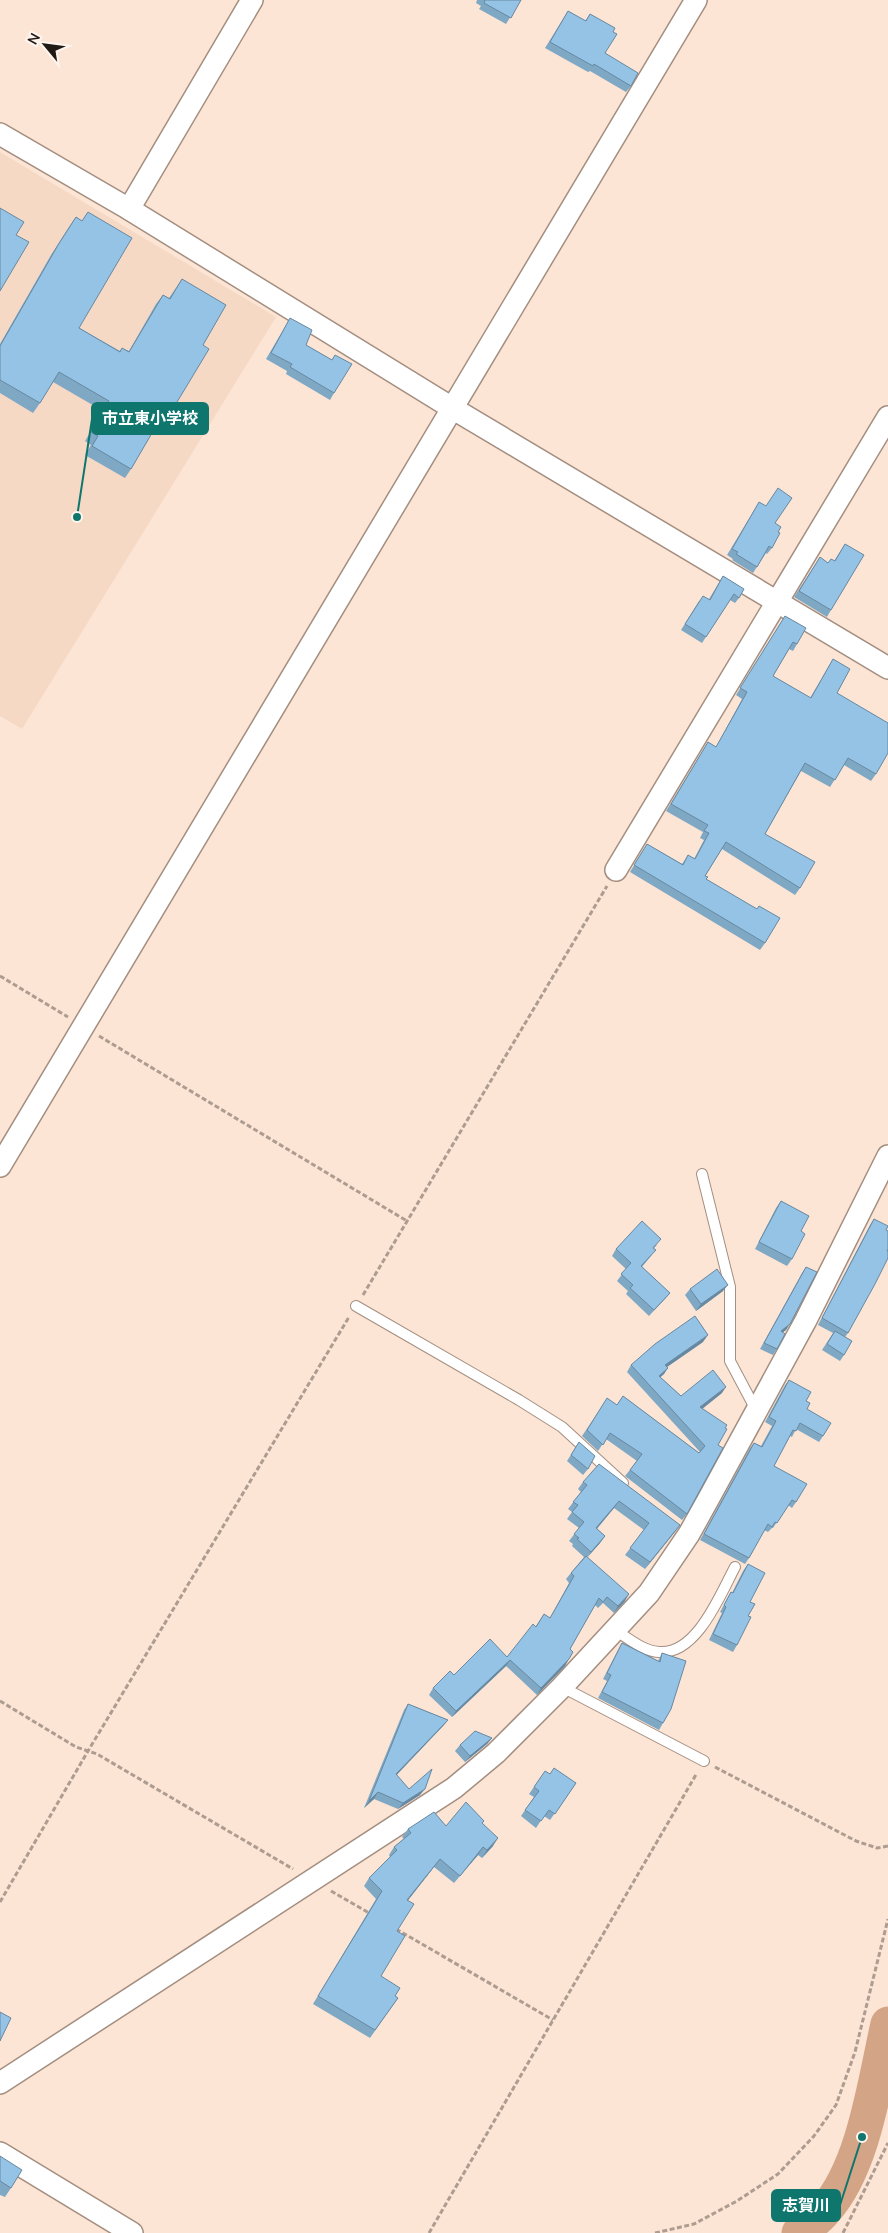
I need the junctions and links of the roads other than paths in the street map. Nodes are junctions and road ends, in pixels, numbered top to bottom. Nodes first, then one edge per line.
1 (252, 0) edge
2 (696, 0) edge
3 (0, 134) edge
4 (129, 209) junction
5 (452, 408) junction
6 (888, 417) edge
7 (776, 602) junction
8 (888, 668) edge
9 (616, 870) road end
10 (888, 1156) edge
11 (0, 1166) edge
12 (702, 1174) dead end
13 (356, 1306) road end
14 (756, 1411) junction
15 (631, 1489) edge
16 (735, 1567) dead end
17 (615, 1630) junction
18 (562, 1687) junction
19 (704, 1761) road end
20 (0, 2083) edge
21 (0, 2153) edge
22 (132, 2233) edge

1 - 4 street
2 - 5 street
3 - 4 street
4 - 5 street
5 - 7 street
5 - 11 street
6 - 7 street
7 - 8 street
7 - 9 street
10 - 14 street
12 - 14 lane
13 - 15 lane
14 - 17 street
16 - 17 lane
17 - 18 street
18 - 19 lane
18 - 20 street
21 - 22 street

